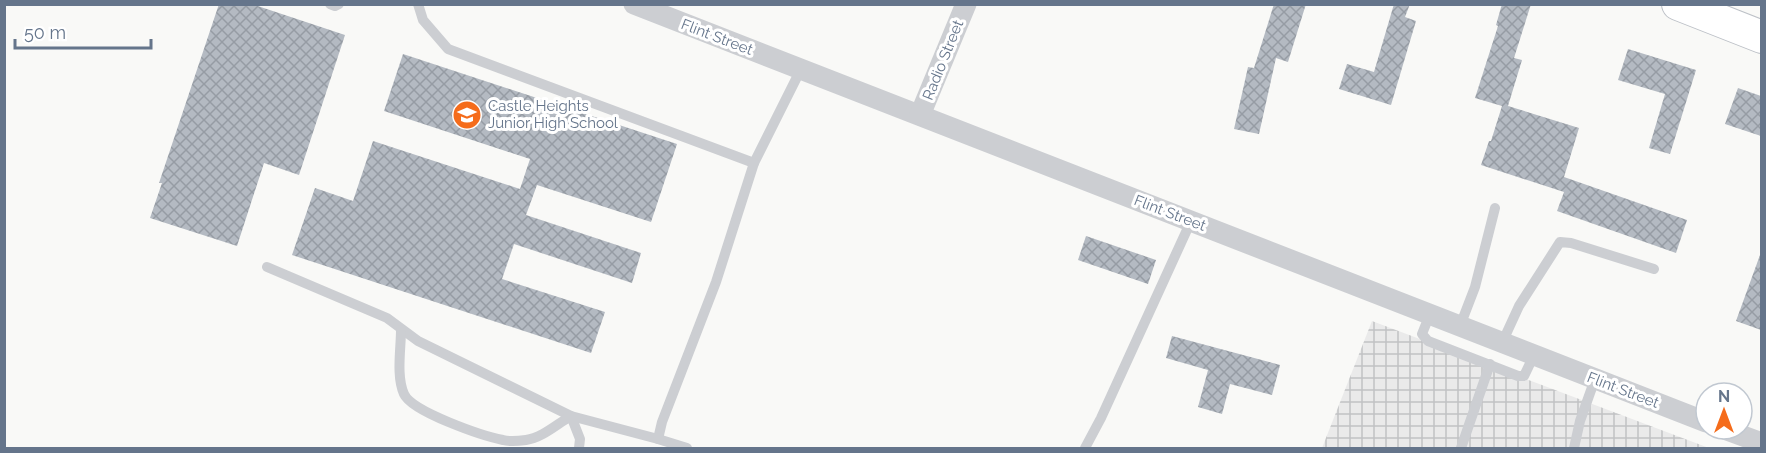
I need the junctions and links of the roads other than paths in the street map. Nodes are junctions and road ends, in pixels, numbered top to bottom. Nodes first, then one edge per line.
1 (330, 4) edge
2 (339, 4) edge
3 (418, 4) edge
4 (634, 4) edge
5 (966, 4) edge
6 (1678, 4) edge
7 (1761, 37) edge
8 (801, 69) junction
9 (920, 115) junction
10 (754, 163) junction
11 (1495, 208) dead end
12 (1191, 221) junction
13 (267, 267) dead end
14 (1654, 269) dead end
15 (1430, 314) junction
16 (1467, 329) junction
17 (401, 330) junction
18 (1502, 343) junction
19 (1464, 354) junction
20 (1534, 355) junction
21 (1490, 364) junction
22 (1595, 379) junction
23 (571, 416) junction
24 (1694, 417) edge
25 (658, 439) junction
26 (1574, 447) edge
27 (579, 448) edge
28 (687, 448) edge
29 (1085, 448) edge
30 (1461, 448) edge

1 - 2 lane
3 - 10 lane
4 - 8 street, Flint Street
5 - 9 street, Radio Street
6 - 7 street
8 - 9 street, Flint Street
8 - 10 lane
9 - 12 street, Flint Street
10 - 25 lane
11 - 16 lane
12 - 15 street, Flint Street
12 - 29 lane
13 - 17 lane
14 - 18 lane
15 - 16 street, Flint Street
15 - 19 lane
16 - 18 street, Flint Street
16 - 19 lane
17 - 23 lane
17 - 23 lane
18 - 20 street, Flint Street
19 - 21 lane
20 - 21 lane
20 - 22 street, Flint Street
21 - 30 lane
22 - 24 street, Flint Street
22 - 26 lane
23 - 25 lane
23 - 27 lane
25 - 28 lane

